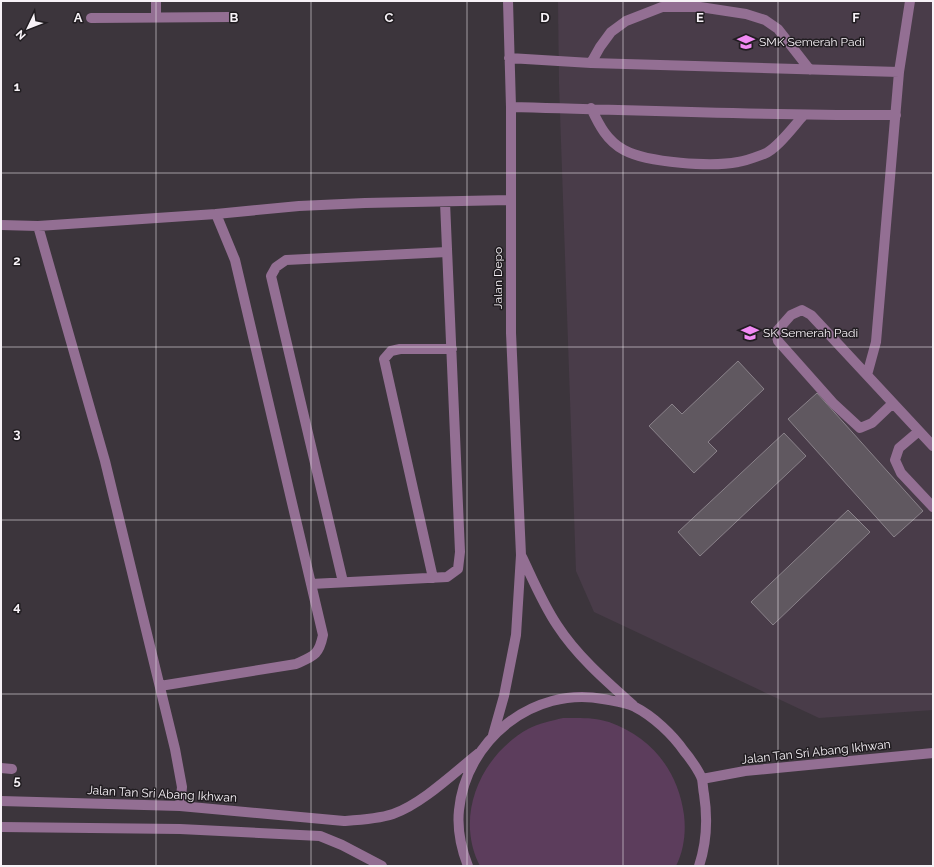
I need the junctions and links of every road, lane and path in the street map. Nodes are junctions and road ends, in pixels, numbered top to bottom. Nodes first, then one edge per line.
1 (156, 1) edge
2 (508, 1) edge
3 (910, 1) edge
4 (230, 17) dead end
5 (91, 18) dead end
6 (156, 18) junction
7 (509, 58) junction
8 (591, 63) junction
9 (810, 70) junction
10 (899, 72) junction
11 (512, 107) junction
12 (591, 108) junction
13 (896, 115) junction
14 (802, 116) junction
15 (511, 200) junction
16 (445, 202) junction
17 (216, 214) junction
18 (1, 225) edge
19 (38, 226) junction
20 (447, 252) junction
21 (452, 349) junction
22 (867, 375) junction
23 (893, 403) junction
24 (919, 431) junction
25 (933, 446) edge
26 (933, 507) edge
27 (521, 555) junction
28 (432, 578) junction
29 (343, 582) junction
30 (311, 584) junction
31 (160, 686) junction
32 (634, 706) junction
33 (493, 735) junction
34 (933, 752) edge
35 (479, 753) junction
36 (1, 768) edge
37 (12, 768) dead end
38 (702, 779) junction
39 (1, 801) edge
40 (180, 806) junction
41 (1, 827) edge
42 (382, 866) edge
43 (468, 866) edge
44 (699, 866) edge

1 - 6 street
2 - 7 street, Jalan Depo
3 - 10 street
4 - 6 street
5 - 6 street
7 - 8 street
7 - 11 street, Jalan Depo
8 - 9 street
8 - 9 street
9 - 10 street
10 - 13 street
11 - 12 street
11 - 15 street, Jalan Depo
12 - 14 street
12 - 14 street
13 - 14 street
13 - 22 street
15 - 16 street
15 - 27 street, Jalan Depo
16 - 17 street
16 - 20 street
17 - 19 street
17 - 30 street
18 - 19 street
19 - 31 street
20 - 21 street
20 - 29 street
21 - 28 street
21 - 28 street
22 - 23 street
22 - 23 street
23 - 24 street
24 - 25 street
24 - 26 street
27 - 32 street
27 - 33 street, Jalan Depo
28 - 29 street
29 - 30 street
30 - 31 street
31 - 40 street
32 - 33 street
32 - 38 street
33 - 35 street
34 - 38 street, Jalan Tan Sri Abang Ikhwan
35 - 40 street, Jalan Tan Sri Abang Ikhwan
35 - 43 street
36 - 37 street
38 - 44 street
39 - 40 street, Jalan Tan Sri Abang Ikhwan
41 - 42 street

